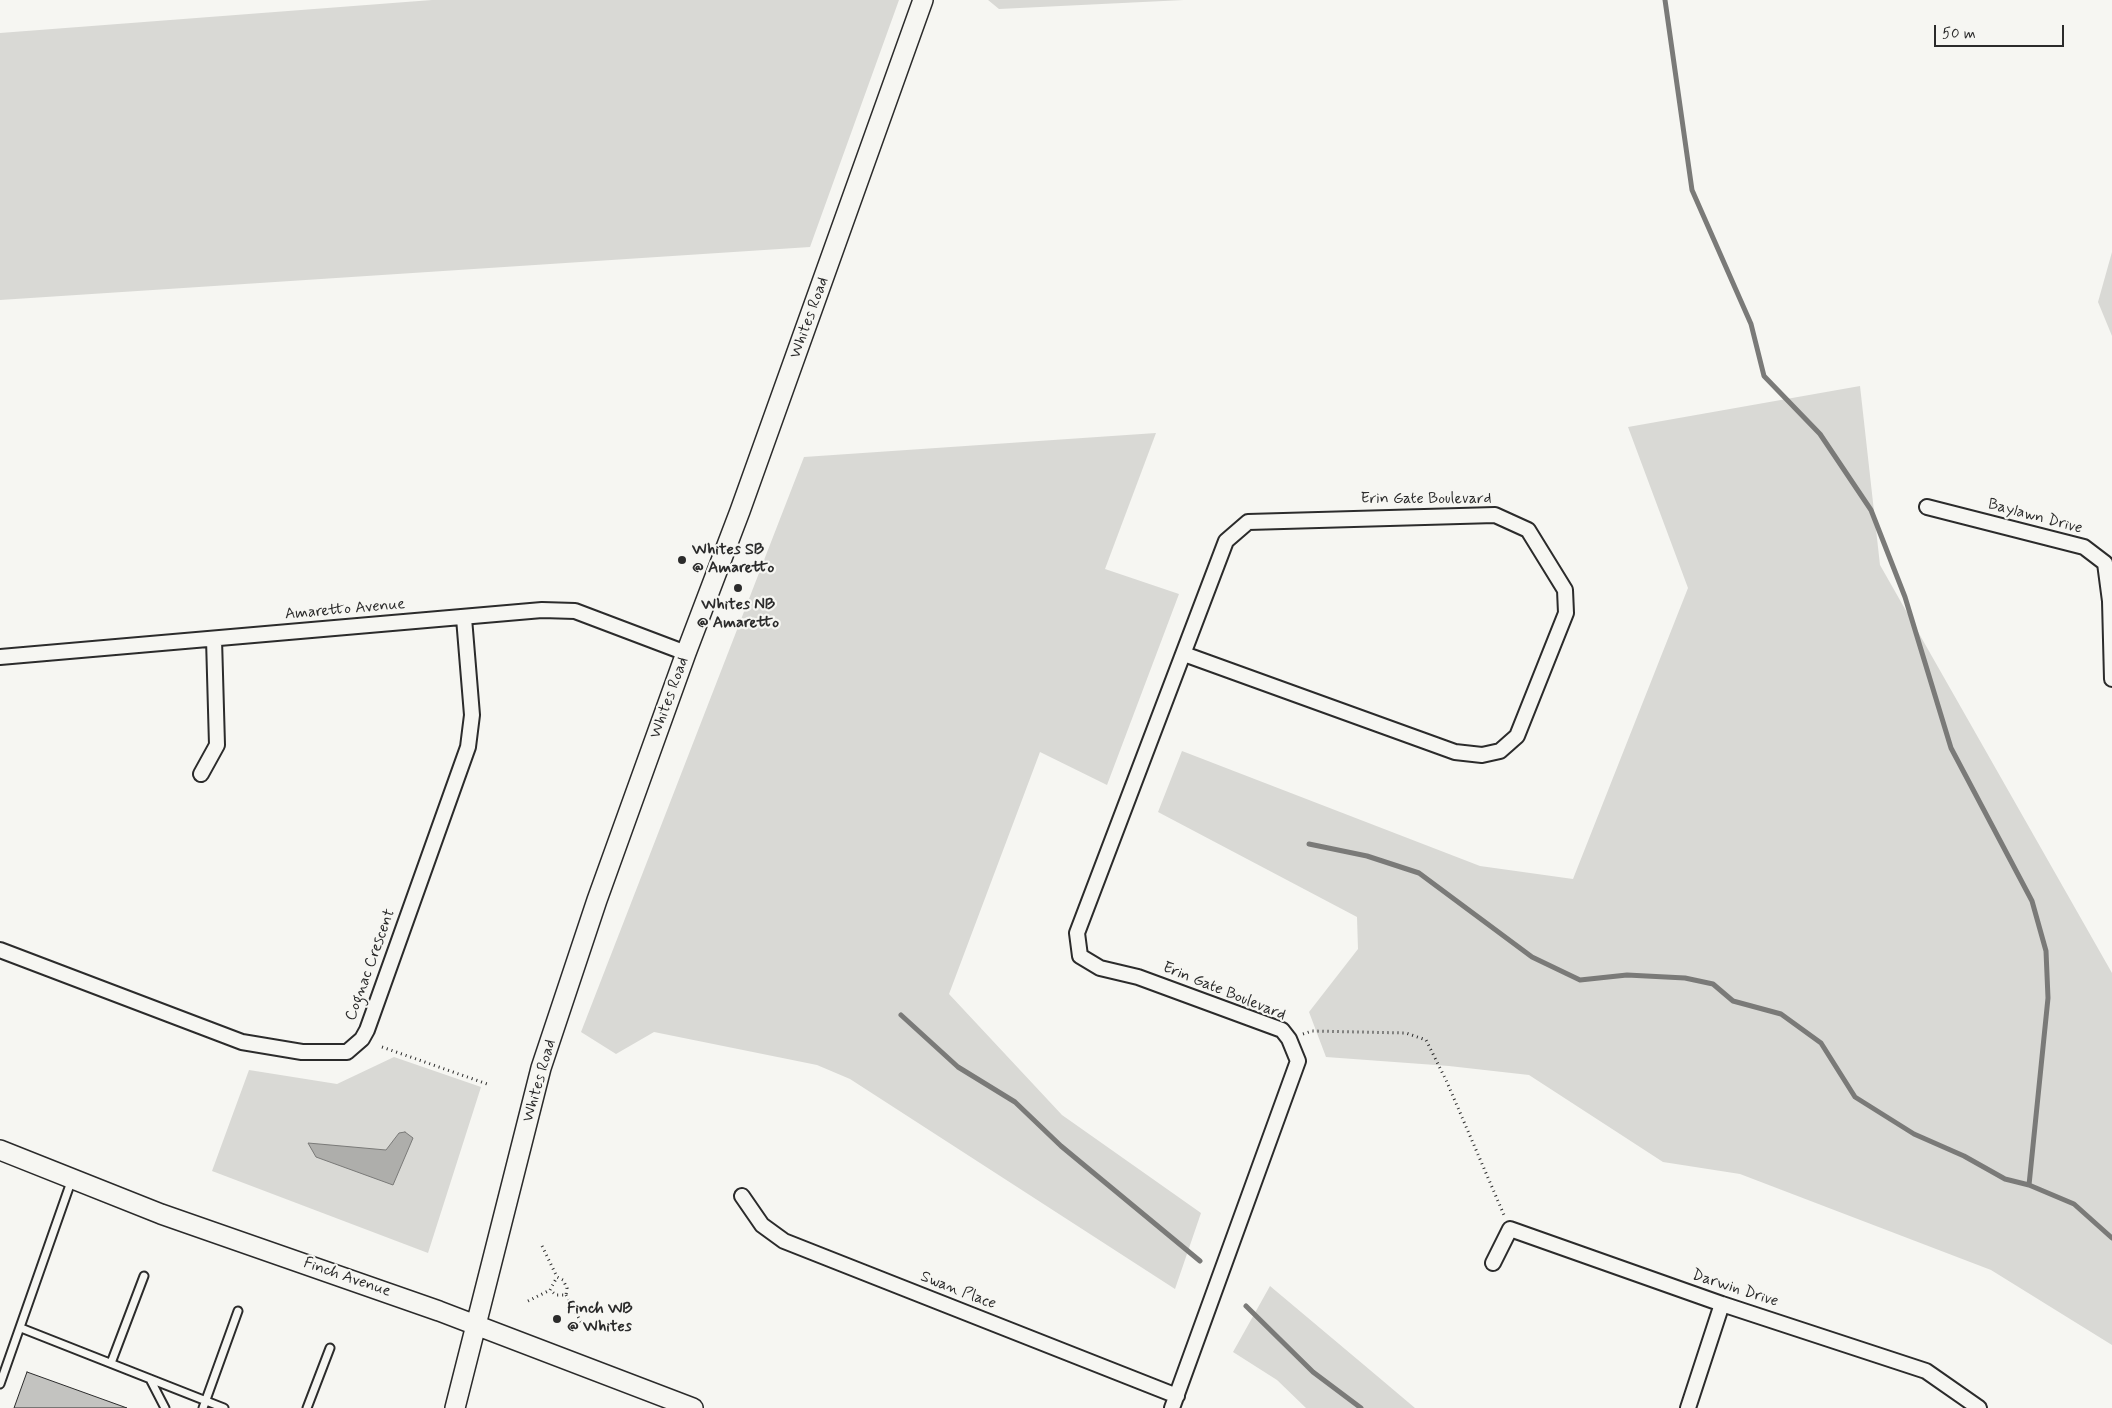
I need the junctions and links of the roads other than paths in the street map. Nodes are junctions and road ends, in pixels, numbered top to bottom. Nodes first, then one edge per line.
1 (923, 0) edge
2 (1927, 507) dead end
3 (464, 618) junction
4 (214, 639) junction
5 (686, 653) junction
6 (1184, 654) junction
7 (0, 657) edge
8 (2112, 679) edge
9 (201, 774) dead end
10 (0, 950) edge
11 (0, 1150) edge
12 (72, 1179) junction
13 (742, 1196) dead end
14 (1493, 1263) dead end
15 (144, 1276) dead end
16 (1722, 1304) junction
17 (238, 1311) dead end
18 (476, 1325) junction
19 (21, 1328) junction
20 (330, 1348) dead end
21 (111, 1364) junction
22 (150, 1379) junction
23 (0, 1384) edge
24 (1175, 1402) edge
25 (204, 1404) edge
26 (165, 1408) edge
27 (224, 1408) edge
28 (307, 1408) edge
29 (455, 1408) edge
30 (693, 1408) edge
31 (1688, 1408) edge
32 (1979, 1408) edge

1 - 5 main road, Whites Road
2 - 8 street, Baylawn Drive
3 - 4 street, Amaretto Avenue
3 - 5 street, Amaretto Avenue
3 - 10 street, Cognac Crescent
4 - 7 street, Amaretto Avenue
4 - 9 street
5 - 18 main road, Whites Road
6 - 6 street, Erin Gate Boulevard
6 - 24 street, Erin Gate Boulevard
11 - 12 main road, Finch Avenue
12 - 18 main road, Finch Avenue
12 - 19 lane
13 - 24 street, Swan Place
14 - 16 street, Darwin Drive
15 - 21 lane
16 - 31 street
16 - 32 street, Darwin Drive
17 - 25 lane
18 - 29 main road, Whites Road
18 - 30 main road, Finch Avenue
19 - 21 lane
19 - 23 lane
20 - 28 lane
21 - 22 lane
22 - 25 lane
22 - 26 lane
25 - 27 lane

